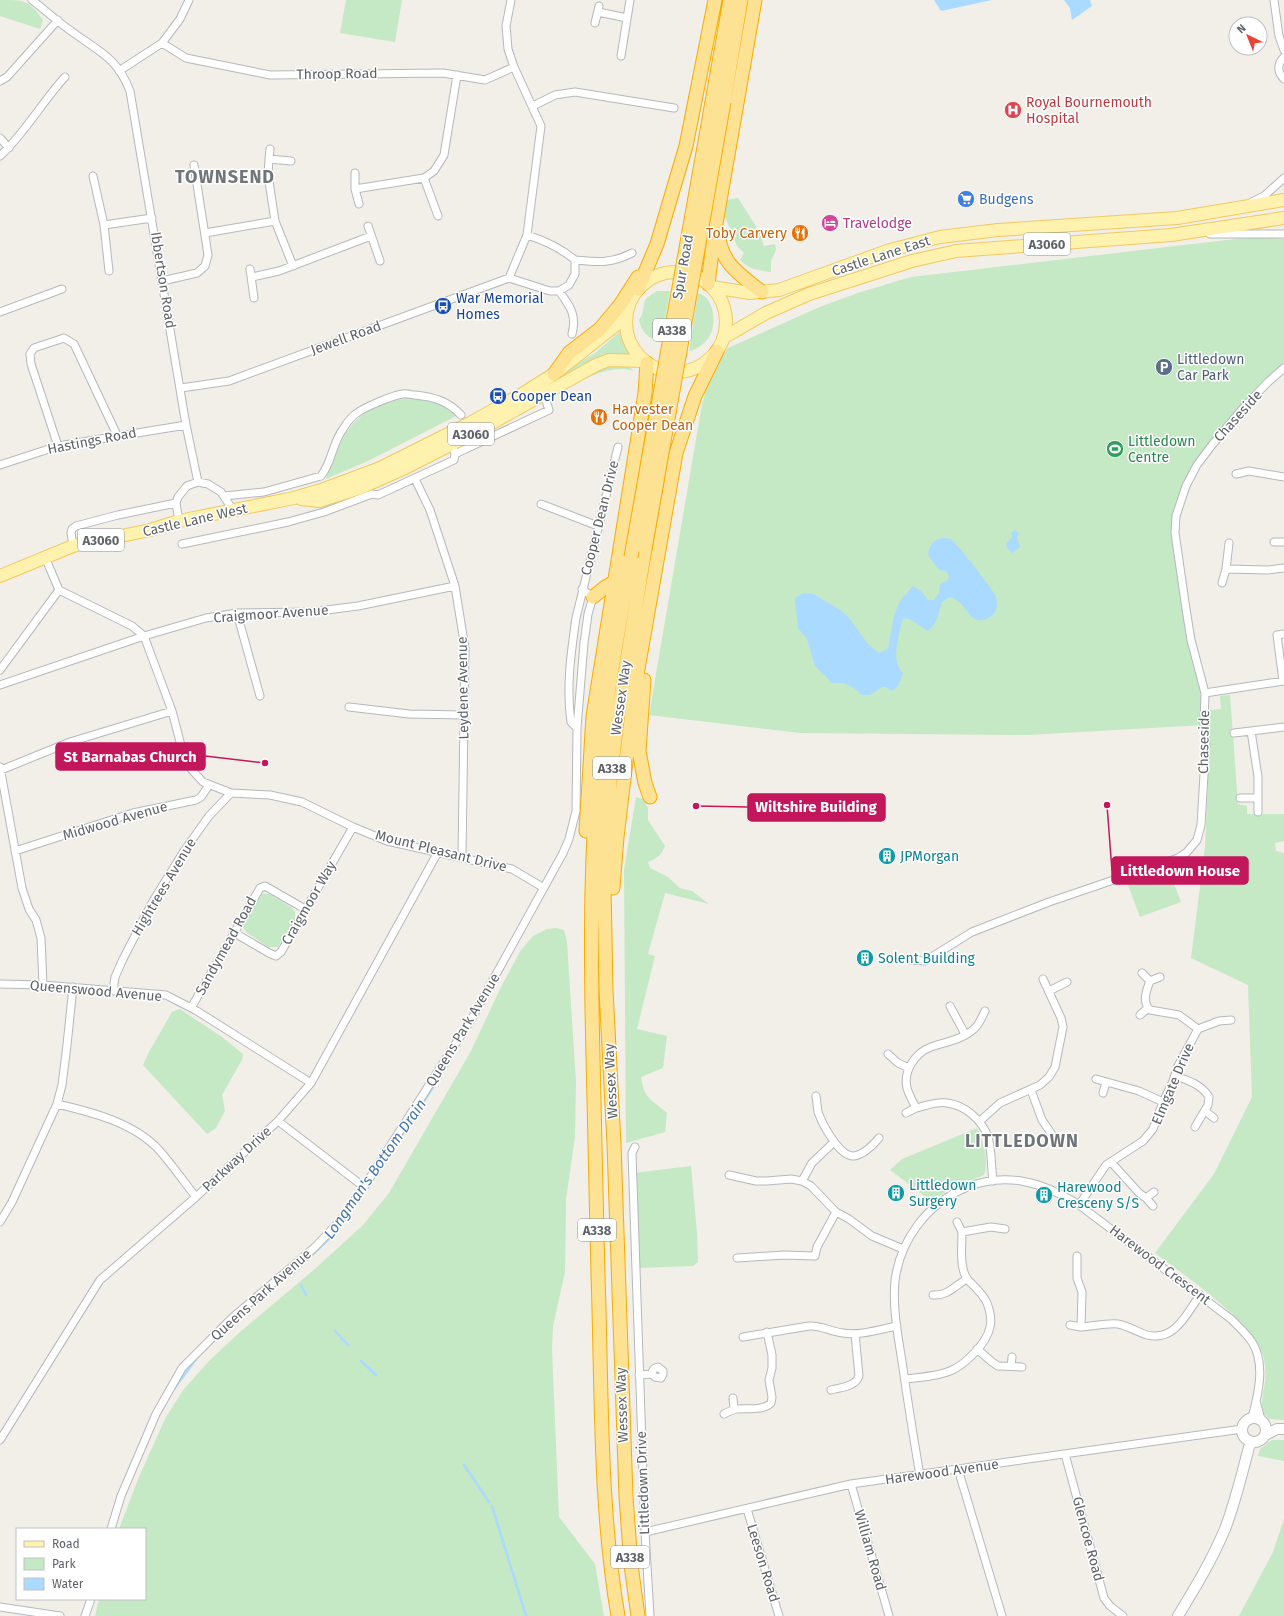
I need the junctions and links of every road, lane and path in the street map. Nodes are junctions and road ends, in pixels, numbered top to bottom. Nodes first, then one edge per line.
1 (32, 0) edge
2 (189, 0) edge
3 (511, 0) edge
4 (630, 0) edge
5 (715, 0) edge
6 (730, 0) edge
7 (741, 0) edge
8 (755, 0) edge
9 (1274, 0) edge
10 (627, 18) junction
11 (58, 20) junction
12 (595, 23) dead end
13 (162, 43) junction
14 (1284, 50) edge
15 (621, 56) dead end
16 (1284, 57) edge
17 (514, 67) junction
18 (119, 71) junction
19 (457, 75) junction
20 (65, 77) dead end
21 (1284, 79) edge
22 (0, 82) edge
23 (718, 102) junction
24 (533, 106) junction
25 (674, 108) dead end
26 (0, 138) edge
27 (9, 148) junction
28 (270, 149) dead end
29 (0, 156) edge
30 (269, 159) junction
31 (291, 161) dead end
32 (194, 165) dead end
33 (355, 173) dead end
34 (93, 176) dead end
35 (424, 178) junction
36 (1284, 178) edge
37 (355, 189) junction
38 (1284, 200) edge
39 (359, 204) dead end
40 (1244, 207) junction
41 (717, 213) junction
42 (438, 216) dead end
43 (152, 218) junction
44 (1284, 218) edge
45 (275, 221) junction
46 (104, 225) junction
47 (368, 226) dead end
48 (205, 233) junction
49 (1182, 234) junction
50 (1250, 234) junction
51 (1284, 234) edge
52 (528, 235) junction
53 (371, 236) junction
54 (654, 251) junction
55 (632, 253) dead end
56 (575, 260) junction
57 (380, 261) dead end
58 (292, 266) junction
59 (250, 269) dead end
60 (109, 271) dead end
61 (252, 278) junction
62 (509, 278) junction
63 (162, 281) junction
64 (710, 285) junction
65 (62, 289) dead end
66 (638, 289) junction
67 (559, 291) junction
68 (762, 292) junction
69 (254, 298) dead end
70 (0, 312) edge
71 (626, 317) junction
72 (572, 334) dead end
73 (723, 338) junction
74 (717, 351) junction
75 (646, 362) junction
76 (1284, 368) edge
77 (554, 374) junction
78 (181, 388) junction
79 (544, 394) junction
80 (461, 415) dead end
81 (186, 425) junction
82 (117, 436) junction
83 (58, 446) junction
84 (618, 447) dead end
85 (453, 449) junction
86 (0, 465) edge
87 (380, 468) junction
88 (1236, 474) dead end
89 (321, 476) junction
90 (1284, 477) edge
91 (415, 479) junction
92 (198, 482) junction
93 (321, 490) junction
94 (370, 490) junction
95 (224, 496) junction
96 (294, 498) junction
97 (176, 503) junction
98 (541, 504) dead end
99 (233, 510) junction
100 (179, 520) junction
101 (598, 526) junction
102 (1274, 542) dead end
103 (1284, 542) edge
104 (1229, 543) dead end
105 (182, 544) dead end
106 (73, 546) junction
107 (645, 549) joint
108 (658, 553) junction
109 (45, 557) junction
110 (631, 558) joint
111 (1284, 568) edge
112 (1226, 569) junction
113 (0, 576) edge
114 (614, 582) junction
115 (1222, 584) dead end
116 (455, 586) junction
117 (582, 589) junction
118 (59, 590) junction
119 (593, 597) junction
120 (237, 613) junction
121 (1284, 634) edge
122 (144, 636) junction
123 (0, 670) edge
124 (1284, 681) edge
125 (0, 685) edge
126 (1204, 693) junction
127 (260, 696) dead end
128 (349, 707) dead end
129 (172, 711) junction
130 (464, 715) junction
131 (1284, 727) edge
132 (577, 728) junction
133 (1251, 731) junction
134 (1234, 733) dead end
135 (0, 769) edge
136 (209, 785) junction
137 (231, 793) junction
138 (650, 797) dead end
139 (1240, 798) dead end
140 (1258, 798) junction
141 (1258, 812) dead end
142 (353, 827) junction
143 (15, 851) junction
144 (438, 852) junction
145 (462, 858) junction
146 (544, 888) junction
147 (305, 909) junction
148 (233, 932) junction
149 (910, 960) dead end
150 (591, 963) junction
151 (1142, 973) dead end
152 (1160, 977) dead end
153 (1043, 980) dead end
154 (1150, 981) junction
155 (1067, 982) dead end
156 (0, 984) edge
157 (44, 985) junction
158 (73, 987) junction
159 (606, 990) junction
160 (113, 991) junction
161 (1049, 991) junction
162 (950, 1006) dead end
163 (191, 1008) junction
164 (1148, 1008) junction
165 (985, 1011) dead end
166 (1140, 1015) dead end
167 (1231, 1020) dead end
168 (1198, 1028) junction
169 (965, 1034) junction
170 (888, 1054) dead end
171 (909, 1068) junction
172 (1175, 1076) junction
173 (1096, 1079) dead end
174 (1106, 1082) junction
175 (311, 1083) junction
176 (1031, 1090) junction
177 (1104, 1093) dead end
178 (816, 1096) dead end
179 (1163, 1102) junction
180 (57, 1104) junction
181 (916, 1108) junction
182 (1205, 1111) junction
183 (906, 1113) dead end
184 (1214, 1118) dead end
185 (278, 1121) junction
186 (980, 1122) junction
187 (1195, 1127) dead end
188 (1053, 1136) dead end
189 (879, 1138) dead end
190 (834, 1142) junction
191 (635, 1148) dead end
192 (1111, 1162) junction
193 (729, 1175) dead end
194 (802, 1181) junction
195 (993, 1181) junction
196 (364, 1187) junction
197 (1154, 1192) dead end
198 (196, 1197) junction
199 (1146, 1198) junction
200 (1079, 1205) junction
201 (1152, 1206) dead end
202 (836, 1212) junction
203 (0, 1222) edge
204 (957, 1222) dead end
205 (1005, 1229) dead end
206 (962, 1232) junction
207 (903, 1249) junction
208 (815, 1256) junction
209 (1077, 1256) dead end
210 (737, 1258) dead end
211 (814, 1264) dead end
212 (967, 1279) junction
213 (932, 1295) dead end
214 (1200, 1295) junction
215 (1070, 1325) dead end
216 (897, 1326) junction
217 (1081, 1327) junction
218 (767, 1332) junction
219 (855, 1334) junction
220 (743, 1337) dead end
221 (978, 1348) junction
222 (1012, 1357) dead end
223 (1011, 1366) junction
224 (1022, 1367) dead end
225 (652, 1374) dead end
226 (639, 1375) junction
227 (905, 1380) junction
228 (831, 1390) dead end
229 (733, 1398) dead end
230 (734, 1409) junction
231 (724, 1414) dead end
232 (1261, 1424) junction
233 (1242, 1429) junction
234 (1281, 1429) edge
235 (0, 1440) edge
236 (1252, 1442) junction
237 (1065, 1454) junction
238 (958, 1469) junction
239 (920, 1476) junction
240 (851, 1484) junction
241 (747, 1509) junction
242 (112, 1528) edge
243 (645, 1532) junction
244 (90, 1600) edge
245 (0, 1607) edge
246 (60, 1616) edge
247 (85, 1616) edge
248 (618, 1616) edge
249 (638, 1616) edge
250 (650, 1616) edge
251 (779, 1616) edge
252 (889, 1616) edge
253 (1002, 1616) edge
254 (1123, 1616) edge
255 (1178, 1616) edge

1 - 11 street
2 - 13 street
3 - 17 street
4 - 10 street
5 - 54 highway
6 - 23 highway, Spur Road / A338
7 - 23 highway, Spur Road / A338
8 - 41 highway
9 - 14 street
10 - 12 street
10 - 15 street
11 - 18 street
11 - 22 street
13 - 18 street
13 - 19 street, Throop Road
16 - 21 street
17 - 19 street, Throop Road
17 - 24 street
18 - 43 street, Ibbertson Road
19 - 35 street
20 - 27 street
23 - 107 highway, Spur Road / A338, bridge
23 - 110 highway, Spur Road / A338, bridge
24 - 25 street
24 - 52 street
26 - 27 street
27 - 29 street
28 - 30 street
30 - 31 street
30 - 45 street
32 - 48 street
33 - 37 street
34 - 46 street
35 - 37 street
35 - 42 street
36 - 40 street, Castle Lane East
37 - 39 street
38 - 40 main road, Castle Lane East / A3060
40 - 68 main road, Castle Lane East / A3060
41 - 64 highway
41 - 68 highway
43 - 46 street
43 - 63 street, Ibbertson Road
44 - 49 main road, Castle Lane East / A3060
44 - 50 street
45 - 48 street
45 - 58 street
46 - 60 street
47 - 53 street
48 - 63 street
49 - 50 street, Castle Lane East
49 - 73 main road, Castle Lane East / A3060
50 - 51 street, Castle Lane East
52 - 56 street
52 - 62 street
53 - 57 street
53 - 58 street
54 - 66 highway
54 - 77 highway
55 - 56 street
56 - 67 street
58 - 61 street
59 - 61 street
61 - 69 street
62 - 67 street
62 - 78 street, Jewell Road
63 - 78 street, Ibbertson Road
64 - 66 main road
64 - 68 main road, Castle Lane East / A3060
64 - 73 main road
65 - 70 street
66 - 71 main road
67 - 72 street
71 - 75 main road
71 - 77 main road, Castle Lane West / A3060
73 - 74 main road
74 - 75 main road
74 - 108 highway
75 - 79 main road, Castle Lane West / A3060
75 - 114 highway
76 - 126 street, Chaseside
77 - 87 main road, Castle Lane West / A3060
78 - 81 street, Ibbertson Road
79 - 85 main road, Castle Lane West / A3060
79 - 85 street, Castle Lane West
80 - 89 street
81 - 82 street, Hastings Road
81 - 92 street, Ibbertson Road
82 - 83 street, Hastings Road
82 - 83 street
83 - 86 street, Hastings Road
84 - 101 street, Cooper Dean Drive
85 - 87 main road
85 - 91 street, Castle Lane West
85 - 94 main road, Castle Lane West / A3060
87 - 93 main road, Castle Lane West / A3060
88 - 90 street
89 - 93 street
89 - 95 street, Castle Lane West
91 - 94 street, Castle Lane West
91 - 116 street, Leydene Avenue
92 - 95 street
92 - 97 street
93 - 96 main road, Castle Lane West / A3060
94 - 96 main road, Castle Lane West / A3060
94 - 105 street, Castle Lane West
95 - 99 street
96 - 99 main road, Castle Lane West / A3060
97 - 100 street
97 - 106 street, Castle Lane West
98 - 101 street
99 - 100 main road, Castle Lane West / A3060
100 - 106 main road, Castle Lane West / A3060
101 - 117 street, Cooper Dean Drive
102 - 103 street
104 - 112 street
106 - 109 main road, Castle Lane West / A3060
107 - 159 highway, Wessex Way / A338
108 - 138 highway
108 - 159 highway
109 - 113 main road, Castle Lane West / A3060
109 - 118 street
110 - 150 highway, Wessex Way / A338
111 - 112 street
112 - 115 street
114 - 119 highway
114 - 150 highway
116 - 120 street, Craigmoor Avenue
116 - 130 street, Leydene Avenue
117 - 119 street, Cooper Dean Drive
117 - 132 street, Cooper Dean Drive
118 - 122 street
118 - 123 street
119 - 132 street, Cooper Dean Drive
120 - 122 street, Craigmoor Avenue
120 - 127 street
121 - 124 street
122 - 125 street, Craigmoor Avenue
122 - 129 street, Mount Pleasant Drive
124 - 126 street
126 - 149 street, Chaseside
128 - 130 street
129 - 135 street
129 - 136 street, Mount Pleasant Drive
130 - 145 street, Leydene Avenue
131 - 133 street
132 - 146 street, Cooper Dean Drive
133 - 134 street
133 - 140 street
135 - 143 street
136 - 137 street, Mount Pleasant Drive
136 - 143 street, Midwood Avenue
137 - 142 street, Mount Pleasant Drive
137 - 160 street, Hightrees Avenue
139 - 140 street
140 - 141 street
142 - 144 street, Mount Pleasant Drive
142 - 147 street, Craigmoor Way
143 - 157 street
144 - 145 street, Mount Pleasant Drive
144 - 175 street, Parkway Drive
145 - 146 street, Mount Pleasant Drive
146 - 196 street, Queens Park Avenue
147 - 148 street, Sandymead Road
147 - 148 street, Craigmoor Way
148 - 163 street, Sandymead Road
150 - 248 highway, Wessex Way / A338
151 - 154 street
152 - 154 street
153 - 161 street
154 - 164 street
155 - 161 street
156 - 157 street, Queenswood Avenue
157 - 158 street, Queenswood Avenue
158 - 160 street, Queenswood Avenue
158 - 180 street
159 - 249 highway, Wessex Way / A338
160 - 163 street, Queenswood Avenue
161 - 176 street
162 - 169 street
163 - 175 street, Queenswood Avenue
164 - 166 street
164 - 168 street, Elmgate Drive
165 - 169 street
167 - 168 street, Elmgate Drive
168 - 172 street, Elmgate Drive
169 - 171 street
170 - 171 street
171 - 181 street
172 - 179 street, Elmgate Drive
172 - 182 street
173 - 174 street
174 - 177 street
174 - 179 street
175 - 185 street, Parkway Drive
176 - 186 street
176 - 188 street
178 - 190 street
179 - 192 street, Elmgate Drive
180 - 198 street
180 - 203 street
181 - 183 street
181 - 186 street
182 - 184 street
182 - 187 street
185 - 196 street
185 - 198 street, Parkway Drive
186 - 195 street
189 - 190 street
190 - 194 street
191 - 226 street, Littledown Drive
192 - 199 street
192 - 200 street, Elmgate Drive
193 - 194 street
194 - 202 street
195 - 200 street, Harewood Crescent
195 - 207 street, Harewood Crescent
196 - 242 street, Queens Park Avenue
197 - 199 street
198 - 235 street, Parkway Drive
199 - 201 street
200 - 214 street, Harewood Crescent
202 - 207 street
202 - 208 street
204 - 206 street
205 - 206 street
206 - 212 street
207 - 216 street, Harewood Crescent
208 - 210 street
208 - 211 street
209 - 217 street
212 - 213 street
212 - 221 street
214 - 217 street
214 - 232 street, Harewood Crescent
215 - 217 street
216 - 219 street
216 - 227 street, Harewood Crescent
218 - 219 street
218 - 220 street
218 - 230 street
219 - 228 street
221 - 223 street
221 - 227 street
222 - 223 street
223 - 224 street
225 - 226 street
226 - 243 street, Littledown Drive
227 - 239 street, Harewood Crescent
229 - 230 street
230 - 231 street
232 - 233 street
232 - 234 street
232 - 236 street
233 - 236 street
233 - 237 street, Harewood Avenue
236 - 255 street
237 - 238 street, Harewood Avenue
237 - 254 street, Glencoe Road
238 - 239 street, Harewood Avenue
238 - 253 street
239 - 240 street, Harewood Avenue
240 - 241 street, Harewood Avenue
240 - 252 street, William Road
241 - 243 street, Harewood Avenue
241 - 251 street, Leeson Road
243 - 250 street, Littledown Drive
244 - 247 street
245 - 246 street

